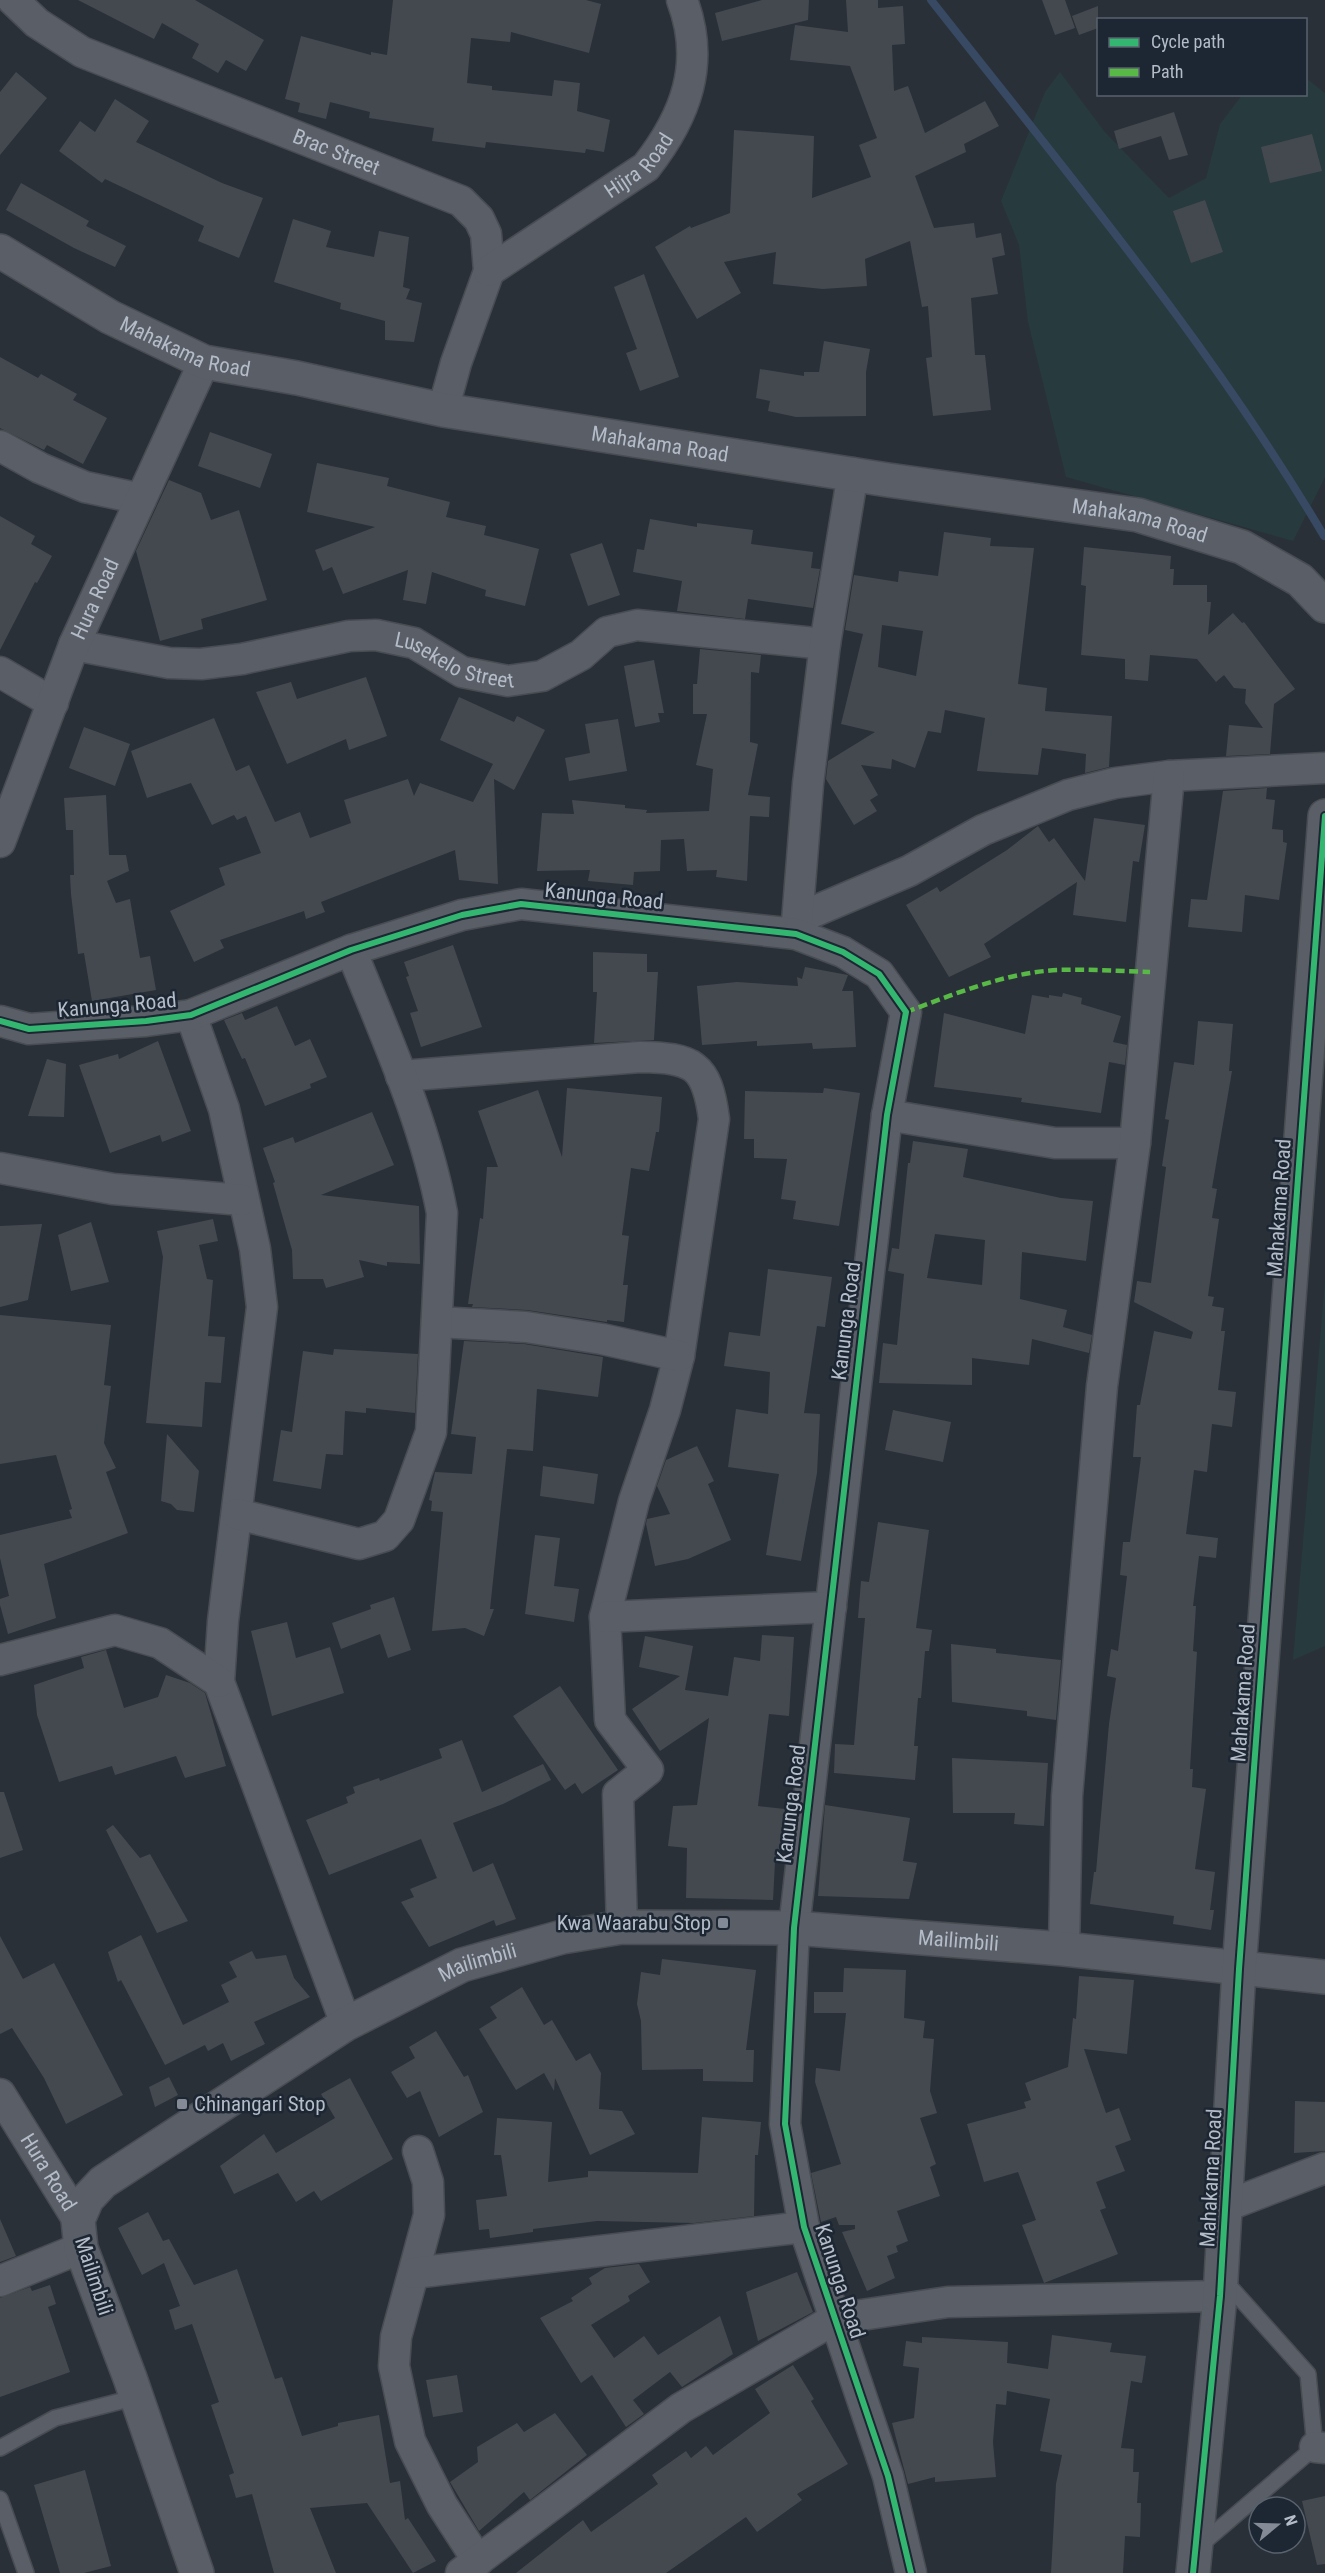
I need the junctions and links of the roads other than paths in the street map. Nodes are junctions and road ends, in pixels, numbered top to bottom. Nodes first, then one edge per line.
1 (12, 0) edge
2 (682, 0) edge
3 (0, 251) edge
4 (489, 271) junction
5 (204, 362) junction
6 (443, 410) junction
7 (0, 446) edge
8 (852, 473) junction
9 (141, 500) junction
10 (1325, 606) edge
11 (825, 644) junction
12 (74, 645) junction
13 (0, 672) edge
14 (53, 703) junction
15 (1325, 768) edge
16 (1169, 776) junction
17 (1325, 816) edge
18 (0, 842) edge
19 (797, 926) junction
20 (351, 950) junction
21 (1318, 996) edge
22 (191, 1015) junction
23 (0, 1021) edge
24 (401, 1076) junction
25 (887, 1115) junction
26 (1135, 1143) junction
27 (0, 1168) edge
28 (242, 1200) junction
29 (437, 1322) junction
30 (679, 1356) junction
31 (237, 1514) junction
32 (831, 1607) junction
33 (605, 1617) junction
34 (0, 1660) edge
35 (219, 1682) junction
36 (622, 1927) junction
37 (794, 1928) junction
38 (1064, 1948) junction
39 (1239, 1969) junction
40 (1325, 1977) edge
41 (346, 2024) junction
42 (0, 2094) edge
43 (418, 2151) dead end
44 (1325, 2168) edge
45 (1226, 2206) junction
46 (804, 2227) junction
47 (79, 2234) junction
48 (414, 2273) junction
49 (0, 2281) edge
50 (1221, 2287) junction
51 (835, 2319) junction
52 (137, 2397) junction
53 (0, 2448) edge
54 (1320, 2448) edge
55 (0, 2499) edge
56 (1194, 2561) edge
57 (471, 2568) edge
58 (26, 2573) edge
59 (197, 2573) edge
60 (911, 2573) edge

1 - 4 street, Brac Street
2 - 4 street, Hijra Road
3 - 5 street, Mahakama Road
4 - 6 street, Brac Street
5 - 6 street, Mahakama Road
5 - 9 street, Hura Road
6 - 8 street, Mahakama Road
7 - 9 street
8 - 10 street, Mahakama Road
8 - 11 street
9 - 12 street, Hura Road
11 - 12 street, Lusekelo Street
11 - 19 street
12 - 14 street, Hura Road
13 - 14 street
14 - 18 street, Hura Road
15 - 16 street
16 - 19 street
16 - 26 street
17 - 21 street, Mahakama Road
19 - 20 street, Kanunga Road
19 - 25 street, Kanunga Road
20 - 22 street, Kanunga Road
20 - 24 street
21 - 39 street, Mahakama Road
22 - 23 street, Kanunga Road
22 - 28 street
24 - 29 street
24 - 30 street
25 - 26 street
25 - 32 street, Kanunga Road
26 - 38 street
27 - 28 street
28 - 31 street
29 - 30 street
29 - 31 street
30 - 33 street
31 - 35 street
32 - 33 street
32 - 37 street, Kanunga Road
33 - 36 street
34 - 35 street
35 - 41 street
36 - 37 street, Mailimbili
36 - 41 street, Mailimbili
37 - 38 street, Mailimbili
37 - 46 street, Kanunga Road
38 - 39 street, Mailimbili
39 - 40 street, Mailimbili
39 - 45 street, Mahakama Road
41 - 47 street, Mailimbili
42 - 47 street, Hura Road
43 - 48 street
44 - 45 street
45 - 50 street, Mahakama Road
46 - 48 street
46 - 51 street, Kanunga Road
47 - 49 street
47 - 52 street, Mailimbili
48 - 57 street
50 - 51 street
50 - 54 lane
50 - 56 street, Mahakama Road
51 - 57 street
51 - 60 street, Kanunga Road
52 - 53 lane
52 - 59 street, Mailimbili
54 - 56 lane
55 - 58 lane

